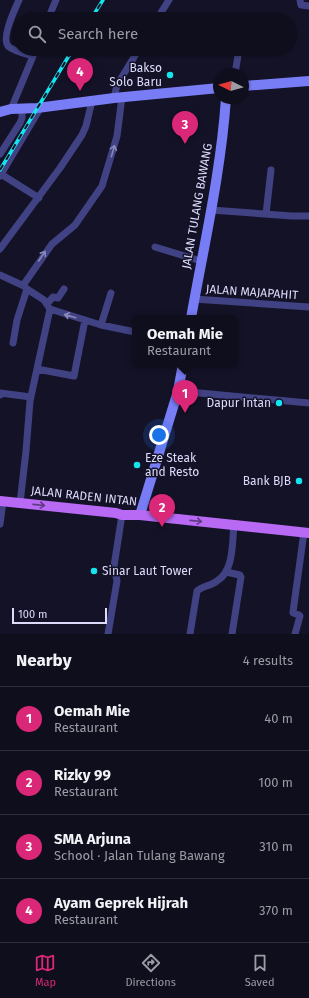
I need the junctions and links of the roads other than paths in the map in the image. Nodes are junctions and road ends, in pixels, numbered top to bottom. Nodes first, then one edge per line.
1 (19, 0) edge
2 (56, 0) edge
3 (169, 0) edge
4 (300, 0) edge
5 (309, 6) edge
6 (14, 12) edge
7 (51, 12) edge
8 (161, 12) edge
9 (12, 16) edge
10 (12, 48) edge
11 (33, 56) edge
12 (135, 56) edge
13 (238, 56) edge
14 (236, 68) edge
15 (309, 81) edge
16 (249, 86) edge
17 (213, 89) edge
18 (118, 98) junction
19 (92, 101) junction
20 (226, 104) edge
21 (41, 107) junction
22 (22, 108) junction
23 (11, 109) junction
24 (0, 112) edge
25 (0, 154) edge
26 (271, 170) dead end
27 (2, 176) edge
28 (39, 198) junction
29 (211, 210) junction
30 (266, 214) junction
31 (309, 216) edge
32 (155, 247) dead end
33 (0, 250) edge
34 (201, 261) junction
35 (0, 275) edge
36 (25, 287) junction
37 (64, 289) dead end
38 (110, 293) dead end
39 (194, 299) junction
40 (49, 306) junction
41 (309, 307) edge
42 (191, 315) edge
43 (85, 320) junction
44 (101, 324) junction
45 (132, 331) edge
46 (13, 343) dead end
47 (182, 367) edge
48 (37, 369) junction
49 (178, 391) junction
50 (0, 395) edge
51 (31, 398) junction
52 (309, 402) edge
53 (2, 501) edge
54 (20, 503) junction
55 (122, 515) junction
56 (140, 515) junction
57 (0, 524) edge
58 (234, 525) junction
59 (307, 533) edge
60 (226, 572) junction
61 (108, 634) edge
62 (190, 634) edge
63 (232, 634) edge
64 (295, 634) edge

1 - 6 street
2 - 7 street
3 - 8 street
4 - 5 street
9 - 10 street
11 - 23 street
12 - 18 street
13 - 14 street
15 - 16 street
17 - 18 street
18 - 19 street
36 -> 18 street
19 - 21 street
19 - 28 street
20 - 29 street, JALAN TULANG BAWANG
21 - 22 street
21 - 27 street
22 - 23 street
22 - 25 street
23 - 24 street
26 - 30 street
27 - 28 street
28 - 33 street
29 - 30 street
29 - 34 street, JALAN TULANG BAWANG
30 - 31 street
32 - 34 street
34 - 39 street, JALAN TULANG BAWANG
35 - 36 street
36 - 40 street
36 - 46 street
37 - 40 street
38 - 44 street
39 - 41 street, JALAN MAJAPAHIT
39 - 42 street, JALAN TULANG BAWANG
43 -> 40 street
40 - 48 street
43 - 44 street
43 - 48 street
44 - 45 street
47 - 49 street
48 - 51 street
49 - 52 street
49 - 56 street
50 - 51 street
51 - 54 street
53 - 54 main road, JALAN RADEN INTAN
53 - 57 street
54 -> 55 main road, JALAN RADEN INTAN
55 - 56 main road, JALAN RADEN INTAN
55 - 61 street
56 -> 58 main road, JALAN RADEN INTAN
58 - 59 main road, JALAN RADEN INTAN
58 - 60 street
59 - 64 street
60 - 62 street
60 - 63 street

